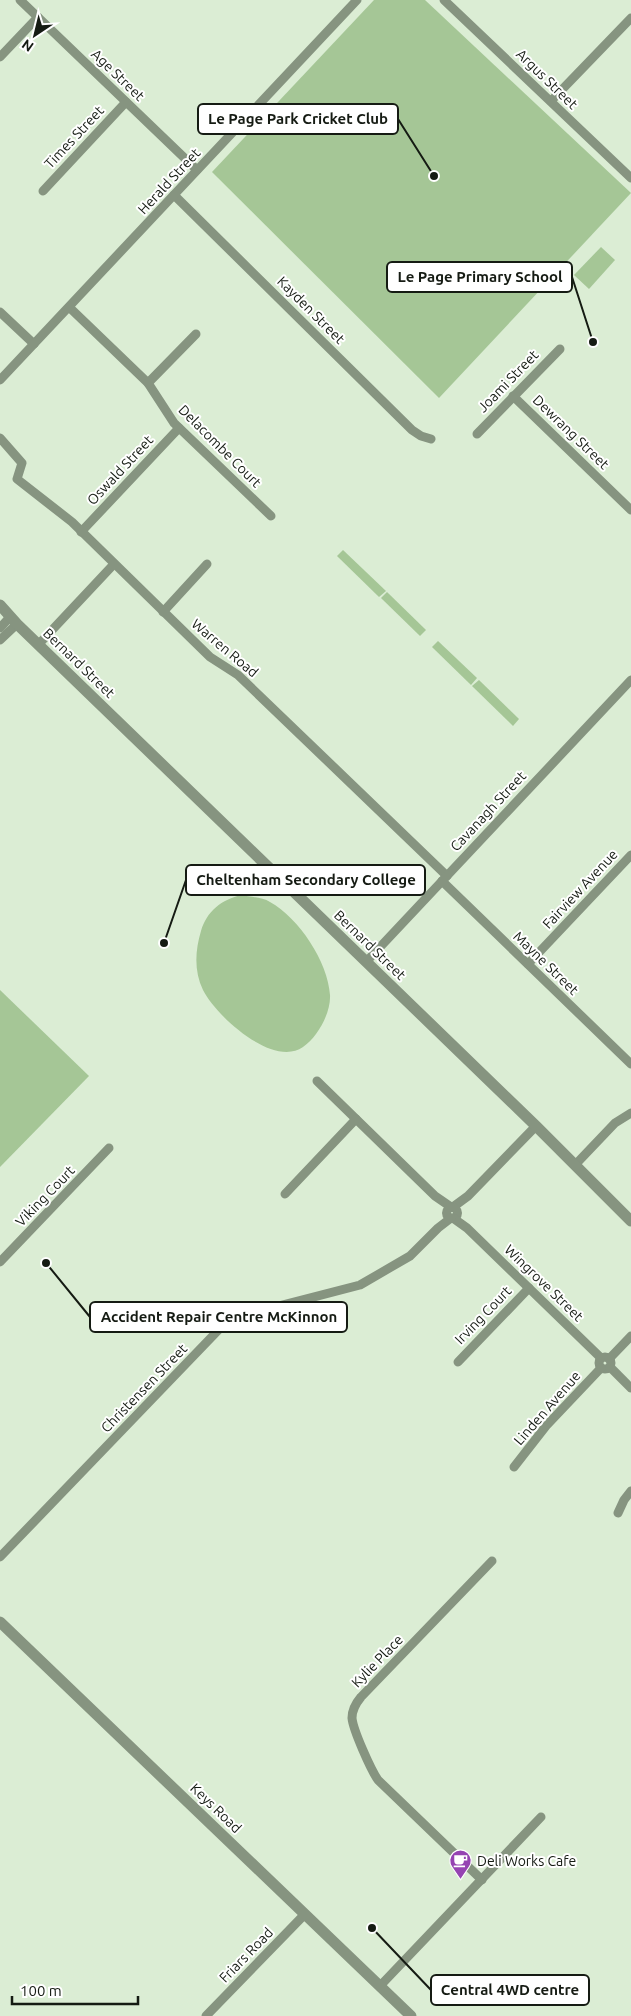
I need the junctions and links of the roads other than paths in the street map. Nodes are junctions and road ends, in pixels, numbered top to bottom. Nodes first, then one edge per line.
1 (20, 0) edge
2 (357, 0) edge
3 (444, 0) edge
4 (38, 17) junction
5 (631, 18) edge
6 (0, 57) edge
7 (552, 101) junction
8 (126, 102) junction
9 (197, 170) junction
10 (631, 178) edge
11 (43, 191) dead end
12 (174, 195) junction
13 (69, 306) junction
14 (0, 312) edge
15 (196, 334) dead end
16 (34, 344) junction
17 (560, 348) dead end
18 (0, 380) edge
19 (148, 383) junction
20 (514, 396) junction
21 (179, 428) junction
22 (477, 434) dead end
23 (0, 438) edge
24 (431, 439) dead end
25 (631, 510) edge
26 (271, 516) dead end
27 (81, 532) junction
28 (114, 564) junction
29 (207, 564) dead end
30 (0, 605) edge
31 (163, 612) junction
32 (9, 617) edge
33 (0, 628) edge
34 (0, 640) edge
35 (38, 645) junction
36 (631, 680) edge
37 (631, 855) edge
38 (444, 878) junction
39 (366, 962) junction
40 (528, 964) junction
41 (631, 1064) edge
42 (317, 1081) dead end
43 (631, 1113) edge
44 (356, 1119) junction
45 (536, 1126) junction
46 (109, 1148) dead end
47 (576, 1165) junction
48 (284, 1194) dead end
49 (452, 1213) junction
50 (628, 1217) edge
51 (0, 1262) edge
52 (529, 1288) junction
53 (631, 1336) edge
54 (458, 1362) dead end
55 (605, 1363) junction
56 (631, 1388) edge
57 (514, 1467) dead end
58 (631, 1491) edge
59 (618, 1513) dead end
60 (0, 1557) edge
61 (492, 1561) dead end
62 (0, 1622) edge
63 (541, 1817) dead end
64 (482, 1880) junction
65 (305, 1914) junction
66 (380, 1986) junction
67 (206, 2016) edge
68 (411, 2016) edge

1 - 4 street, Age Street
2 - 9 street, Herald Street
3 - 7 street, Argus Street
4 - 6 street
4 - 8 street, Age Street
5 - 7 street
7 - 10 street, Argus Street
8 - 9 street, Age Street
8 - 11 street, Times Street
9 - 12 street, Herald Street
12 - 13 street, Herald Street
12 - 24 street, Kayden Street
13 - 16 street, Herald Street
13 - 19 street, Delacombe Court
14 - 16 street
15 - 19 street
16 - 18 street, Herald Street
17 - 20 street, Joami Street
19 - 21 street, Delacombe Court
20 - 22 street, Joami Street
20 - 25 street, Dewrang Street
21 - 26 street, Delacombe Court
21 - 27 street, Oswald Street
23 - 27 street, Warren Road
27 - 28 street, Warren Road
28 - 31 street, Warren Road
28 - 35 street
29 - 31 street
30 - 32 street, Bernard Street
31 - 38 street, Warren Road
32 - 33 street
32 - 34 street
32 - 35 street, Bernard Street
35 - 39 street, Bernard Street
36 - 38 street, Cavanagh Street
37 - 40 street, Fairview Avenue
38 - 39 street, Cavanagh Street
38 - 40 street, Mayne Street
39 - 45 street, Bernard Street
40 - 41 street, Mayne Street
42 - 44 street, Wingrove Street
43 - 47 street
44 - 48 street
44 - 49 street, Wingrove Street
45 - 47 street, Bernard Street
45 - 49 street, Christensen Street
46 - 51 street, Viking Court
47 - 50 street, Bernard Street
49 - 52 street, Wingrove Street
49 - 60 street, Christensen Street
52 - 54 street, Irving Court
52 - 55 street, Wingrove Street
53 - 55 street, Linden Avenue
55 - 56 street, Wingrove Street
55 - 57 street, Linden Avenue
58 - 59 street
61 - 64 street, Kylie Place
62 - 65 street, Keys Road
63 - 64 street
64 - 66 street
65 - 66 street, Keys Road
65 - 67 street, Friars Road
66 - 68 street, Keys Road

